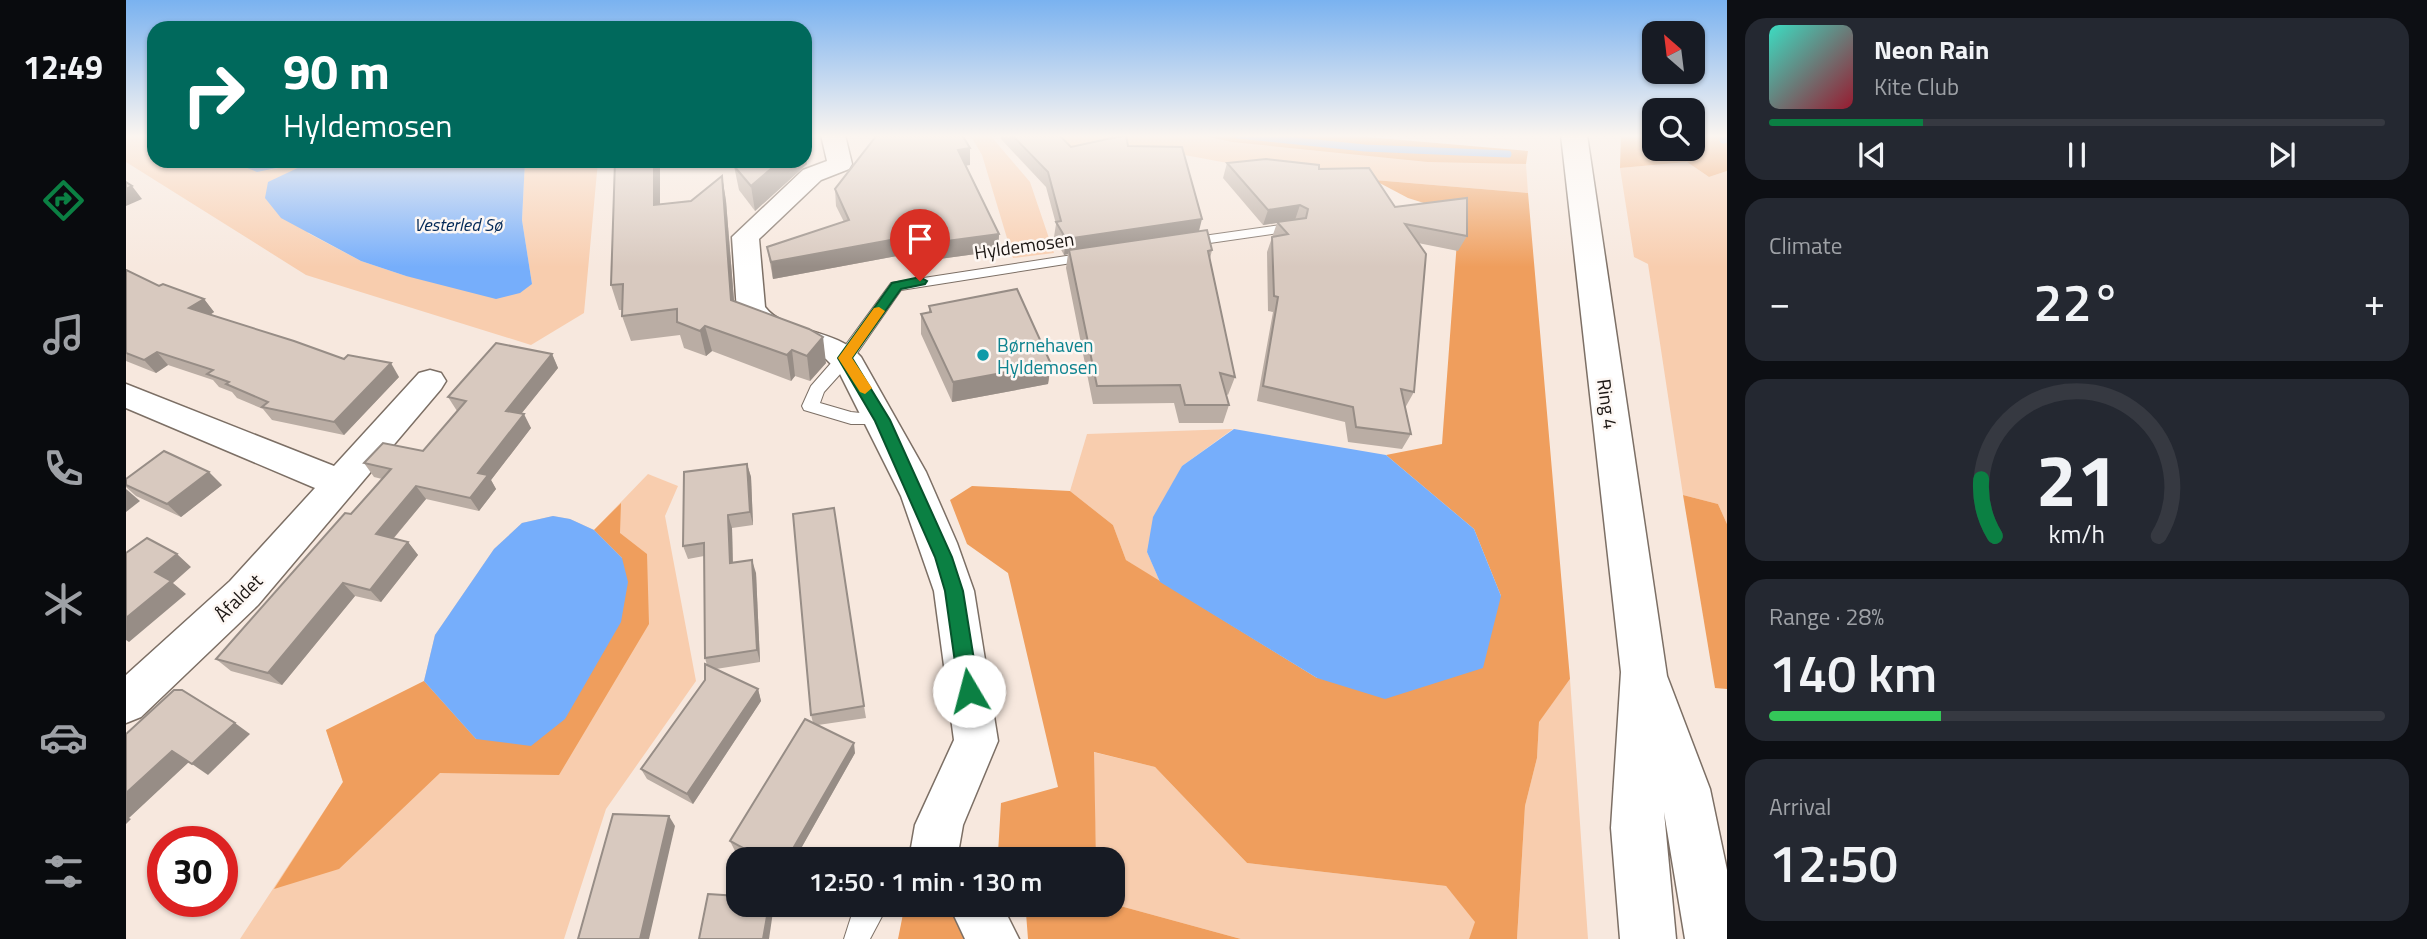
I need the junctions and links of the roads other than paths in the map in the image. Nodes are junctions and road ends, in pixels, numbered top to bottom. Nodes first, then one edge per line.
1 (808, 179) edge
2 (1580, 179) edge
3 (1295, 227) edge
4 (1181, 243) edge
5 (1112, 253) edge
6 (845, 358) junction
7 (430, 381) dead end
8 (126, 395) edge
9 (883, 420) junction
10 (342, 484) junction
11 (1644, 672) junction
12 (126, 703) edge
13 (935, 847) edge
14 (866, 917) edge
15 (981, 917) edge
16 (857, 939) edge
17 (993, 939) edge
18 (1648, 939) edge
19 (1713, 939) edge

1 - 6 street
2 - 11 main road, Ring 4
3 - 4 lane
5 - 6 lane, Hyldemosen
6 - 9 street
6 - 9 lane, Hyldemosen
7 - 10 street, Åfaldet
8 - 10 street
9 - 13 street
10 - 12 street, Åfaldet
11 - 18 main road, Ring 4
11 - 19 main road, Ring 4
14 - 16 lane
15 - 17 street

